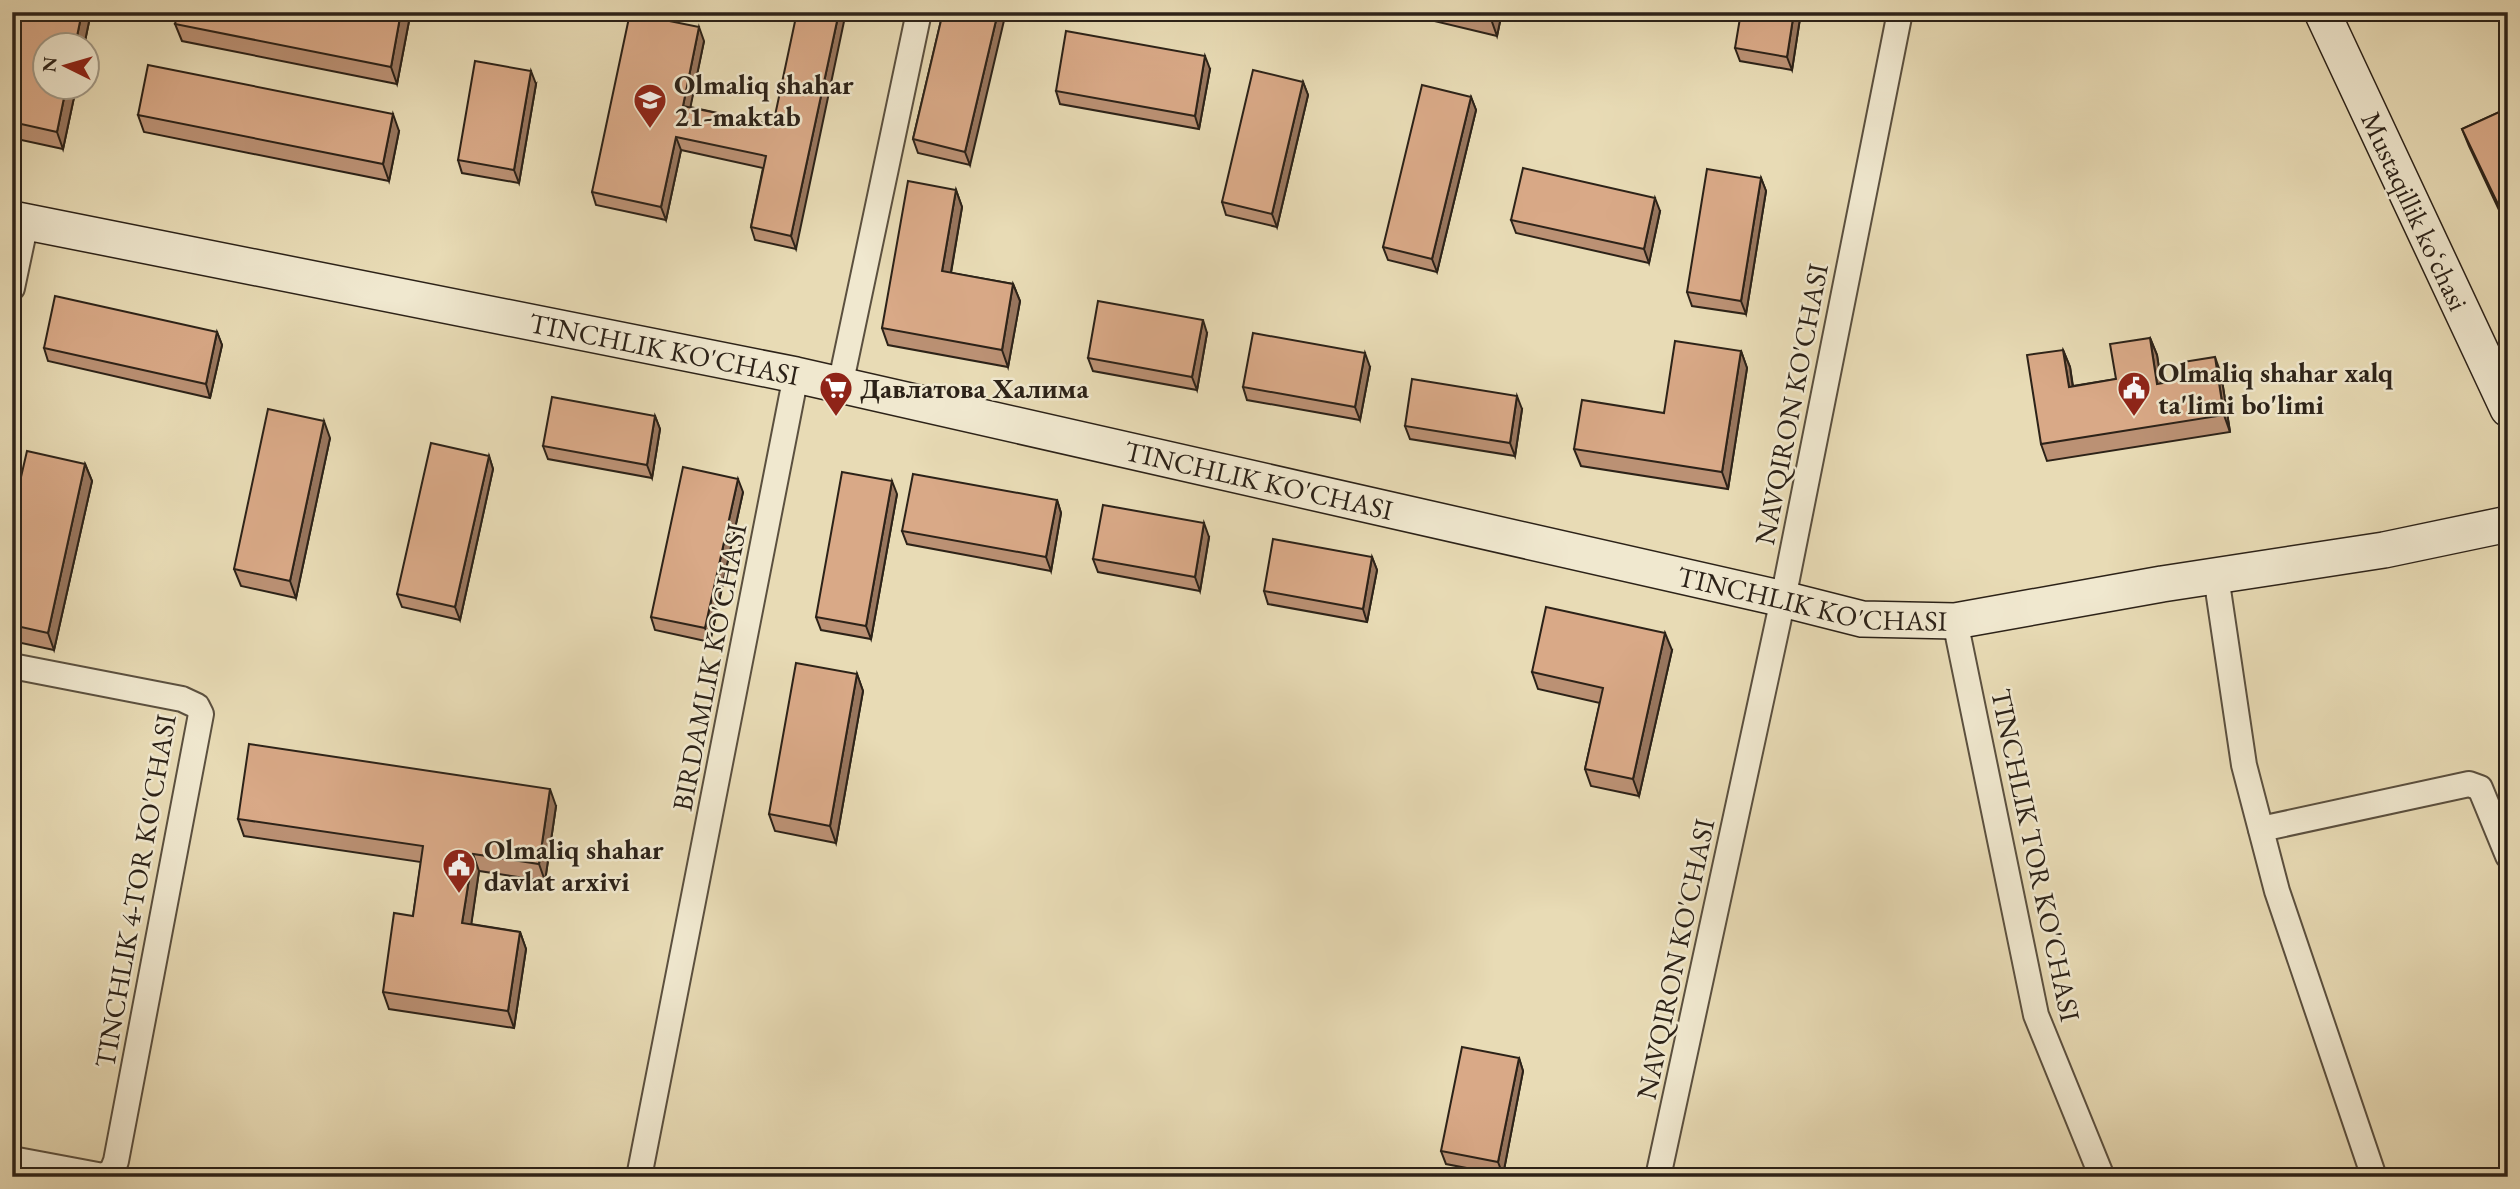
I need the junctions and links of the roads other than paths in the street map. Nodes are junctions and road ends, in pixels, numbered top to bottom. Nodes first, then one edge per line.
1 (919, 12) edge
2 (1900, 12) edge
3 (2322, 12) edge
4 (19, 220) edge
5 (12, 288) edge
6 (796, 376) junction
7 (840, 386) junction
8 (2508, 409) edge
9 (2508, 524) edge
10 (2216, 576) junction
11 (1783, 599) junction
12 (1955, 621) junction
13 (12, 666) edge
14 (2261, 829) junction
15 (2508, 856) edge
16 (12, 1159) edge
17 (639, 1177) edge
18 (1658, 1177) edge
19 (2102, 1177) edge
20 (2374, 1177) edge

1 - 7 street
2 - 11 street, NAVQIRON KO'CHASI
3 - 8 main road, Mustaqillik koʻchasi
4 - 5 street
4 - 6 main road, TINCHLIK KO'CHASI
6 - 7 main road, TINCHLIK KO'CHASI
6 - 17 street, BIRDAMLIK KO'CHASI
7 - 11 main road, TINCHLIK KO'CHASI
9 - 10 main road, TINCHLIK KO'CHASI
10 - 12 main road, TINCHLIK KO'CHASI
10 - 14 street
11 - 12 main road, TINCHLIK KO'CHASI
11 - 18 street, NAVQIRON KO'CHASI
12 - 19 street, TINCHLIK TOR KO'CHASI
13 - 16 street, TINCHLIK 4-TOR KO'CHASI
14 - 15 street
14 - 20 street

